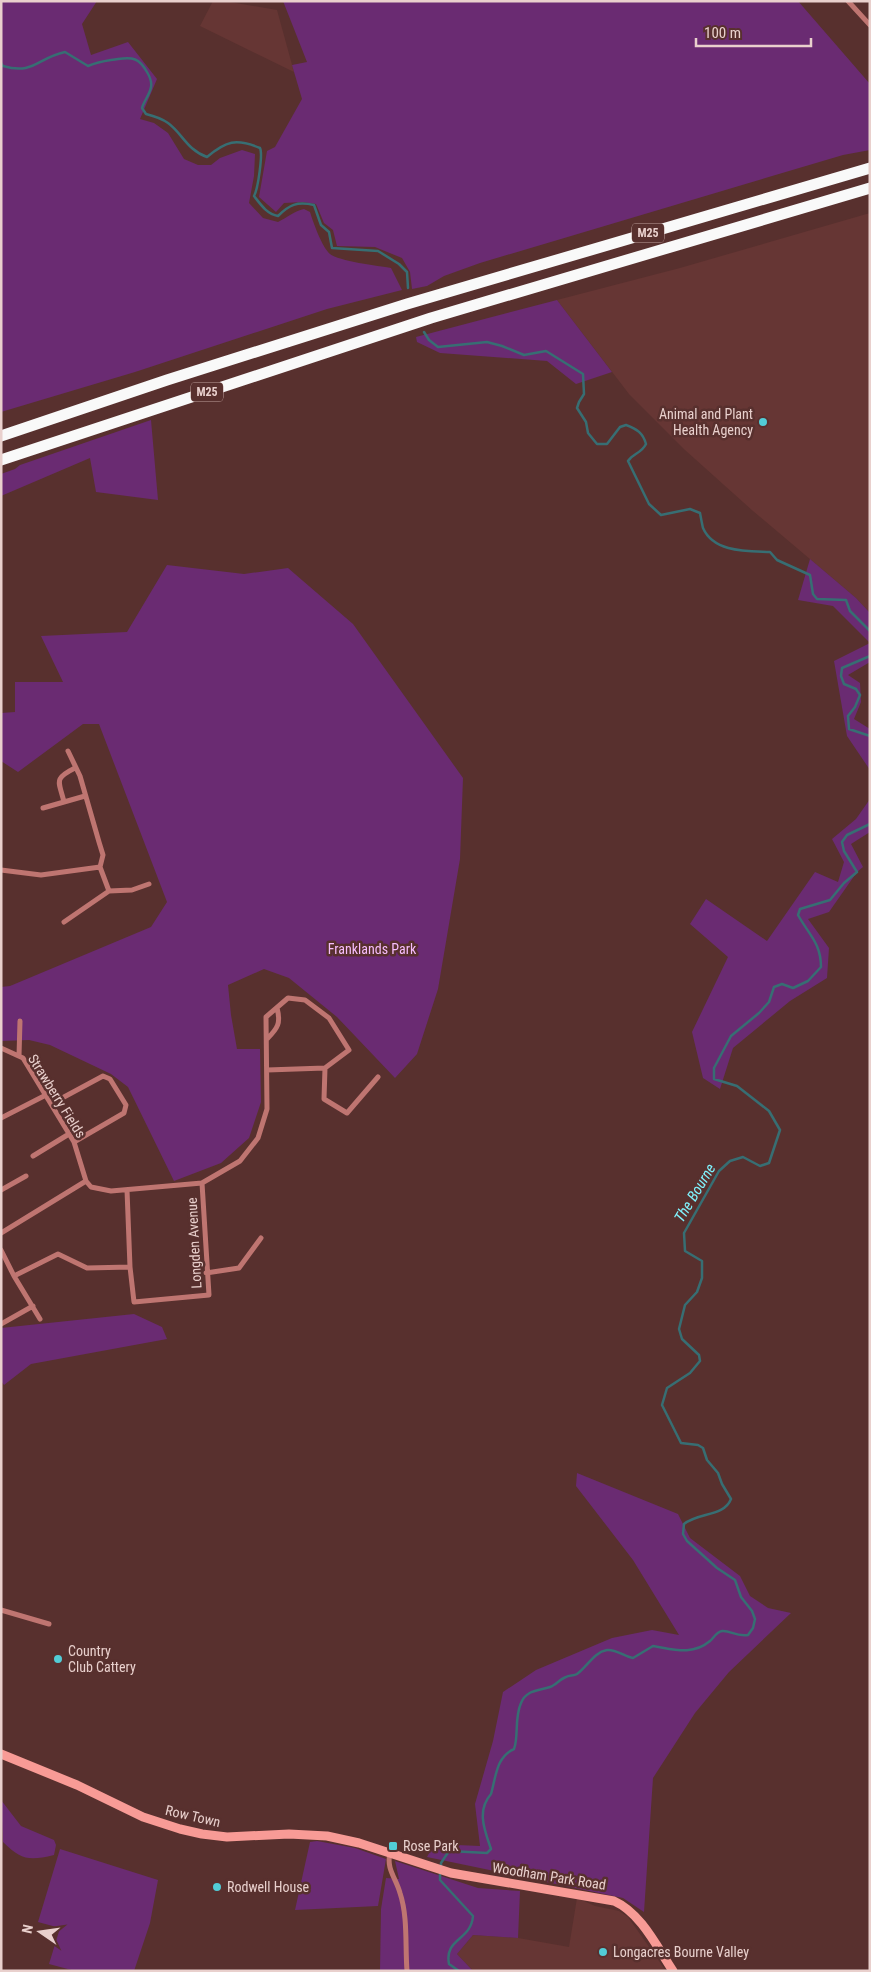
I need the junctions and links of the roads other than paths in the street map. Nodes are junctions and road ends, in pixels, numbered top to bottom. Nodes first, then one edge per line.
1 (848, 1) edge
2 (870, 14) edge
3 (864, 19) junction
4 (870, 25) edge
5 (870, 168) edge
6 (870, 188) edge
7 (1, 436) edge
8 (1, 460) edge
9 (68, 751) dead end
10 (75, 768) junction
11 (85, 796) junction
12 (64, 802) junction
13 (44, 808) dead end
14 (100, 867) junction
15 (1, 870) edge
16 (149, 884) dead end
17 (109, 891) junction
18 (64, 922) dead end
19 (277, 1008) junction
20 (20, 1021) dead end
21 (267, 1039) junction
22 (1, 1048) edge
23 (19, 1056) junction
24 (325, 1068) junction
25 (267, 1070) junction
26 (378, 1077) dead end
27 (44, 1096) junction
28 (51, 1104) junction
29 (1, 1118) edge
30 (69, 1134) junction
31 (74, 1142) junction
32 (33, 1156) dead end
33 (26, 1176) dead end
34 (86, 1181) junction
35 (202, 1183) junction
36 (1, 1190) edge
37 (127, 1190) junction
38 (1, 1233) edge
39 (261, 1238) dead end
40 (1, 1250) edge
41 (130, 1267) junction
42 (206, 1273) junction
43 (14, 1276) junction
44 (33, 1306) junction
45 (40, 1319) dead end
46 (1, 1324) edge
47 (1, 1610) edge
48 (49, 1624) dead end
49 (1, 1754) edge
50 (390, 1853) junction
51 (407, 1971) edge
52 (673, 1971) edge

1 - 3 street
2 - 3 street
3 - 4 street
5 - 7 highway, M25
6 - 8 highway, M25
9 - 10 street
10 - 11 street
10 - 12 street
11 - 12 street
11 - 14 street
12 - 13 street
14 - 15 street
14 - 17 street
16 - 17 street
17 - 18 street
19 - 21 street
19 - 21 street
19 - 24 street
20 - 23 street
21 - 25 street
22 - 23 street, Strawberry Fields
23 - 27 street, Strawberry Fields
24 - 25 street
24 - 26 street
25 - 35 street
27 - 28 street, Strawberry Fields
27 - 29 street
28 - 30 street, Strawberry Fields
28 - 31 street
30 - 31 street, Strawberry Fields
30 - 32 street
31 - 34 street, Strawberry Fields
33 - 36 street
34 - 37 street
34 - 38 street
35 - 37 street
35 - 42 street, Longden Avenue
37 - 41 street, Longden Avenue
39 - 42 street
40 - 43 street
41 - 42 street, Longden Avenue
41 - 43 street
43 - 44 street
44 - 45 street
44 - 46 street
47 - 48 street
49 - 50 street, Row Town
50 - 51 street
50 - 52 street, Woodham Park Road

